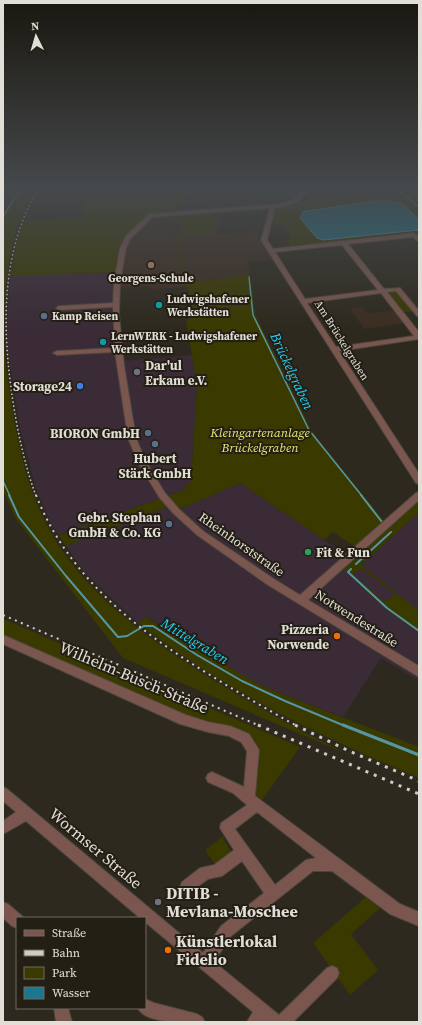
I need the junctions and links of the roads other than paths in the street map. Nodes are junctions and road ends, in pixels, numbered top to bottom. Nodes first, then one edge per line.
1 (130, 235) edge
2 (265, 235) edge
3 (419, 240) edge
4 (344, 243) junction
5 (271, 251) junction
6 (382, 291) junction
7 (304, 301) junction
8 (116, 305) junction
9 (59, 308) dead end
10 (418, 312) edge
11 (400, 313) junction
12 (419, 337) edge
13 (335, 349) junction
14 (119, 350) junction
15 (57, 353) dead end
16 (419, 481) edge
17 (419, 495) edge
18 (301, 600) junction
19 (3, 639) edge
20 (419, 672) edge
21 (212, 778) dead end
22 (3, 793) edge
23 (253, 801) junction
24 (27, 813) junction
25 (3, 828) edge
26 (243, 852) junction
27 (334, 864) junction
28 (187, 886) dead end
29 (274, 895) junction
30 (3, 909) edge
31 (419, 919) edge
32 (16, 920) edge
33 (205, 963) junction
34 (332, 973) dead end
35 (146, 1007) edge
36 (61, 1009) edge
37 (259, 1017) edge
38 (64, 1022) edge
39 (197, 1022) edge
40 (276, 1022) edge
41 (282, 1022) edge

1 - 8 street, Rheinhorststraße
2 - 5 street, Am Brückelgraben
3 - 4 street
4 - 5 street
4 - 6 street
5 - 7 street, Am Brückelgraben
6 - 7 street
6 - 10 street
6 - 11 street
7 - 13 street, Am Brückelgraben
8 - 9 street
8 - 14 street, Rheinhorststraße
10 - 11 street
11 - 12 street
12 - 13 street
13 - 16 street, Am Brückelgraben
14 - 15 street
14 - 18 street, Rheinhorststraße
17 - 18 street
18 - 20 street, Notwendestraße
19 - 23 street, Wilhelm-Busch-Straße
21 - 23 street
22 - 24 street, Wormser Straße
23 - 26 street
23 - 27 street
24 - 25 street
24 - 33 street, Wormser Straße
26 - 28 street
26 - 29 street
27 - 29 street
27 - 31 street
29 - 33 street
30 - 32 street
33 - 37 street, Wormser Straße
34 - 41 street
35 - 39 street
36 - 38 street
37 - 40 street, Wormser Straße

